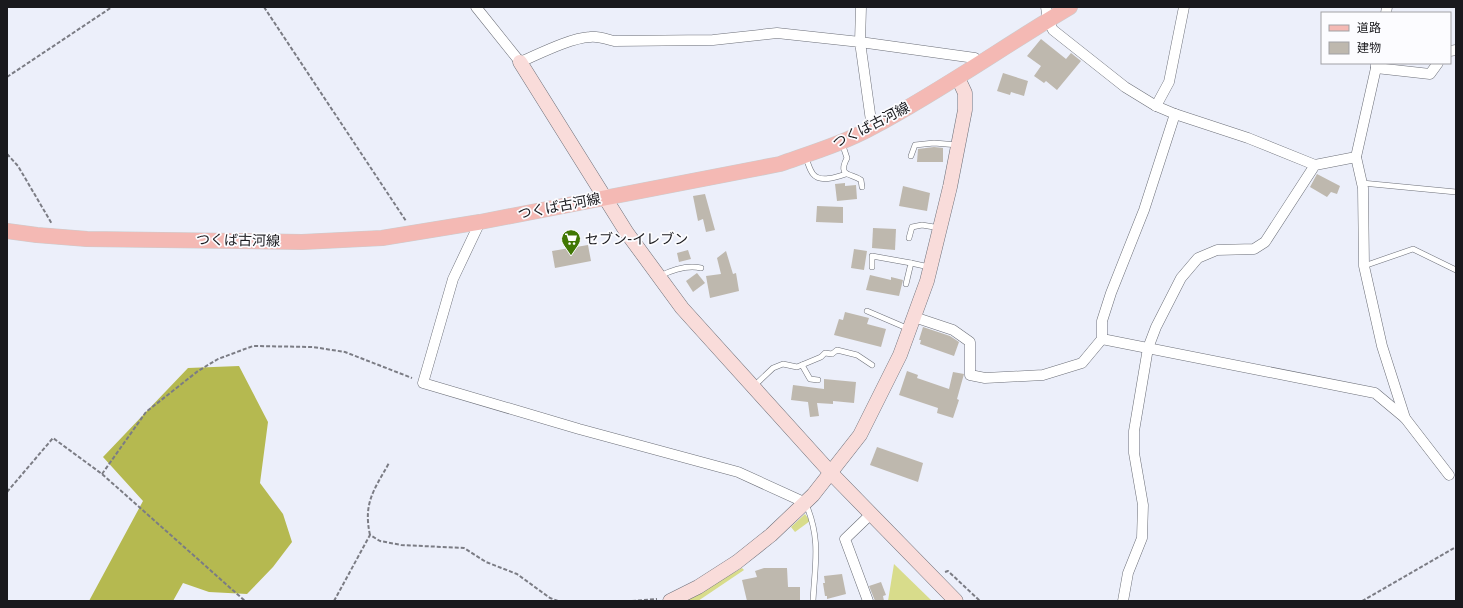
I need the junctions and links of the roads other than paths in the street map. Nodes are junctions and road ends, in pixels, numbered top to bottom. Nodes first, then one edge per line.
1 (476, 7) edge
2 (861, 7) edge
3 (1070, 7) edge
4 (1184, 7) edge
5 (1047, 14) edge
6 (860, 42) junction
7 (520, 62) junction
8 (981, 64) junction
9 (1437, 64) edge
10 (1376, 66) edge
11 (958, 78) junction
12 (1156, 106) junction
13 (1175, 114) junction
14 (872, 128) junction
15 (842, 141) junction
16 (959, 146) junction
17 (805, 156) junction
18 (911, 156) dead end
19 (1356, 157) junction
20 (1315, 165) junction
21 (846, 174) junction
22 (1362, 183) junction
23 (862, 187) dead end
24 (1456, 192) edge
25 (605, 198) junction
26 (480, 222) junction
27 (940, 228) junction
28 (7, 231) edge
29 (909, 238) dead end
30 (911, 263) junction
31 (1364, 266) junction
32 (872, 267) dead end
33 (701, 268) dead end
34 (931, 268) junction
35 (1456, 270) edge
36 (659, 277) junction
37 (906, 284) dead end
38 (867, 311) dead end
39 (912, 324) junction
40 (1102, 339) junction
41 (1148, 348) junction
42 (802, 365) junction
43 (872, 365) dead end
44 (818, 380) dead end
45 (753, 387) junction
46 (1405, 418) junction
47 (831, 473) junction
48 (1449, 475) dead end
49 (806, 503) junction
50 (872, 514) junction
51 (674, 599) edge
52 (813, 601) edge
53 (868, 601) edge
54 (956, 601) edge
55 (1123, 601) edge

1 - 7 street
2 - 6 street
3 - 5 main road, つくば古河線
4 - 12 street
5 - 8 main road, つくば古河線
5 - 12 street
6 - 7 street
6 - 8 street
6 - 14 street
7 - 25 street
8 - 11 main road, つくば古河線
9 - 10 street
10 - 19 street
11 - 14 main road, つくば古河線
11 - 16 street
12 - 13 street
13 - 20 street
13 - 40 street
14 - 15 main road, つくば古河線
15 - 17 main road, つくば古河線
15 - 21 lane
16 - 18 lane
16 - 27 street
17 - 21 lane
17 - 25 main road, つくば古河線
19 - 20 street
19 - 22 street
20 - 41 street
21 - 23 lane
22 - 24 lane
22 - 31 street
25 - 26 main road, つくば古河線
25 - 36 street
26 - 28 main road, つくば古河線
26 - 49 street
27 - 29 lane
27 - 34 street
30 - 32 lane
30 - 34 lane
30 - 37 lane
31 - 35 lane
31 - 46 street
33 - 36 lane
34 - 39 street
36 - 45 street
38 - 39 lane
39 - 40 street
39 - 47 street
40 - 41 street
41 - 46 street
41 - 55 street
42 - 43 lane
42 - 44 lane
42 - 45 lane
45 - 47 street
46 - 48 street
47 - 49 street
47 - 50 street
49 - 51 street
49 - 52 lane
50 - 53 street
50 - 54 street

